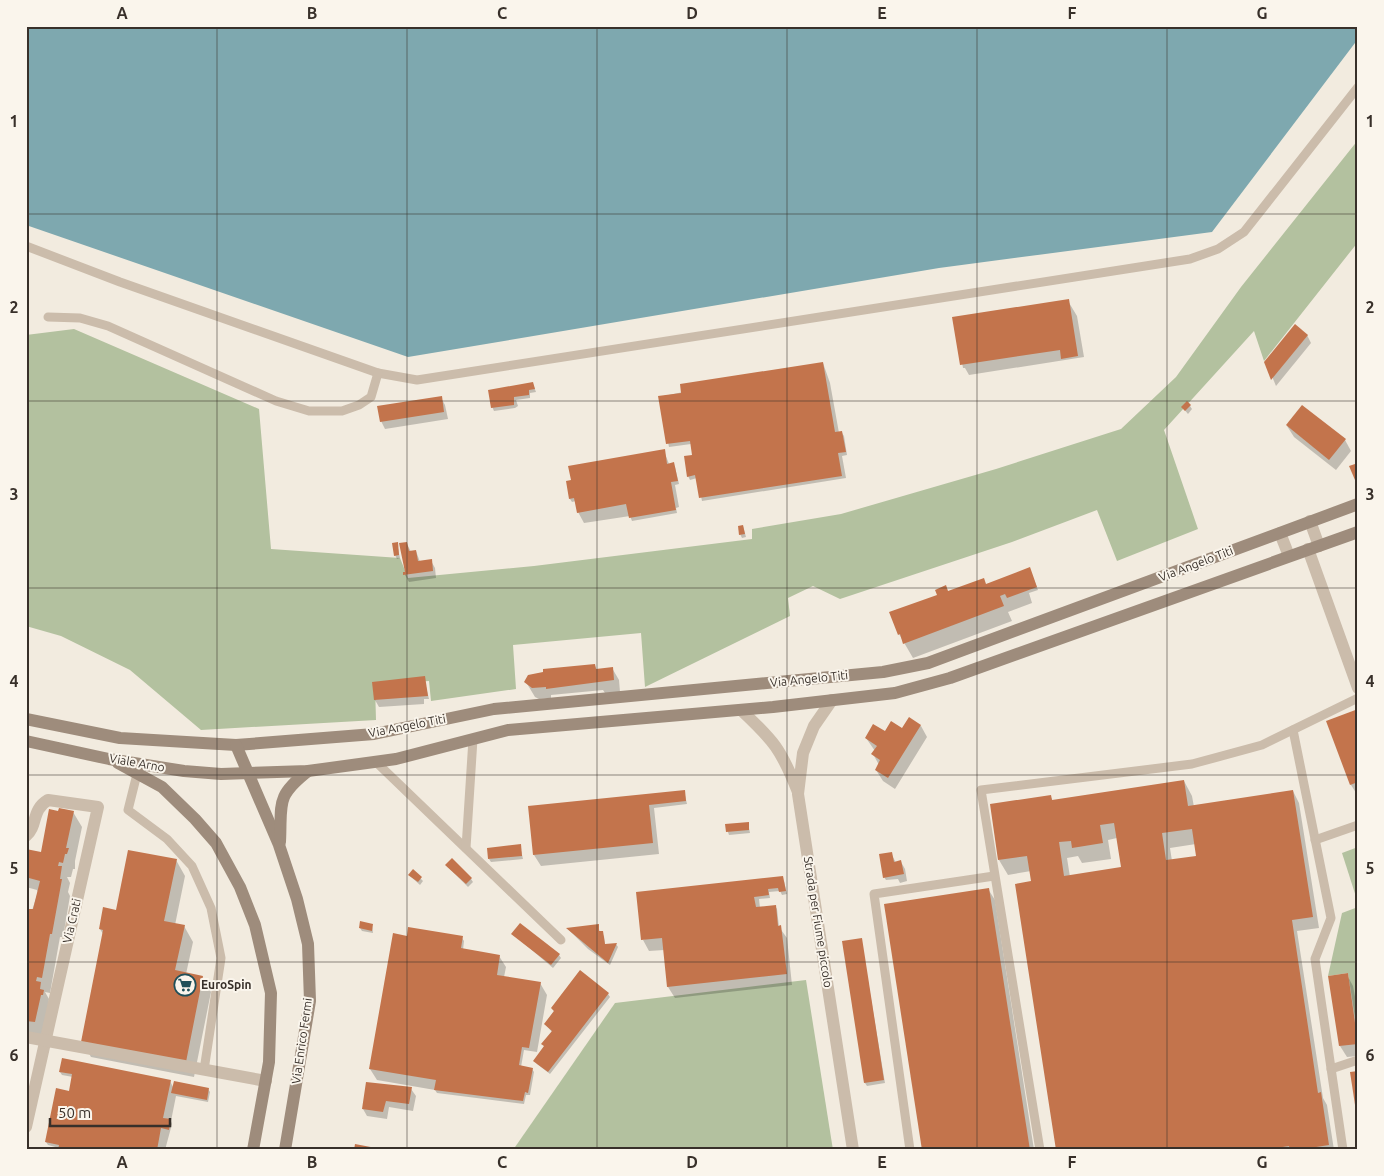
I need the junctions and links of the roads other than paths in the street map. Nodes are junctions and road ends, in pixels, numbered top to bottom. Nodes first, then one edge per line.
1 (1358, 87) edge
2 (26, 246) edge
3 (48, 317) dead end
4 (378, 373) junction
5 (1358, 504) edge
6 (1310, 521) junction
7 (1280, 532) junction
8 (1358, 532) edge
9 (1313, 548) junction
10 (1289, 556) junction
11 (1358, 688) edge
12 (1358, 698) edge
13 (832, 700) junction
14 (741, 710) junction
15 (26, 719) edge
16 (1293, 730) junction
17 (473, 739) junction
18 (26, 741) edge
19 (236, 745) junction
20 (109, 759) junction
21 (376, 762) junction
22 (308, 771) junction
23 (249, 773) junction
24 (137, 774) junction
25 (798, 794) junction
26 (1358, 826) edge
27 (27, 836) edge
28 (1315, 840) junction
29 (280, 845) junction
30 (466, 848) junction
31 (994, 876) junction
32 (561, 940) dead end
33 (26, 1037) edge
34 (45, 1041) junction
35 (1358, 1060) edge
36 (1331, 1069) junction
37 (204, 1070) junction
38 (266, 1081) junction
39 (26, 1128) edge
40 (253, 1150) edge
41 (285, 1150) edge
42 (853, 1150) edge
43 (910, 1150) edge
44 (1040, 1150) edge
45 (1343, 1150) edge

1 - 4 lane
2 - 4 lane
3 - 4 lane
5 - 6 main road, Via Angelo Titi
6 - 7 main road, Via Angelo Titi
6 - 9 street
7 - 10 street
7 - 19 main road, Via Angelo Titi
8 - 9 main road, Via Angelo Titi
9 - 10 main road, Via Angelo Titi
9 - 11 street
10 - 13 main road, Via Angelo Titi
12 - 16 lane
13 - 14 main road, Via Angelo Titi
13 - 25 street, Strada per Fiume piccolo
14 - 17 main road, Via Angelo Titi
14 - 25 street
15 - 19 main road, Viale Arno
16 - 28 lane
16 - 31 lane
17 - 21 main road, Via Angelo Titi
17 - 30 lane
18 - 20 main road, Viale Arno
19 - 23 main road, Via Enrico Fermi
20 - 23 main road, Viale Arno
20 - 24 main road
21 - 22 main road, Via Angelo Titi
21 - 30 lane
22 - 23 main road, Via Angelo Titi
22 - 29 main road, Via Enrico Fermi
23 - 29 main road, Via Enrico Fermi
24 - 37 lane
24 - 38 main road
25 - 42 street, Strada per Fiume piccolo
26 - 28 lane
27 - 34 street, Via Crati
28 - 36 lane
29 - 41 main road, Via Enrico Fermi
30 - 32 lane
31 - 43 lane
31 - 44 lane
33 - 34 street
34 - 37 street
34 - 39 street, Via Crati
35 - 36 lane
36 - 45 lane
37 - 38 street
38 - 40 main road

